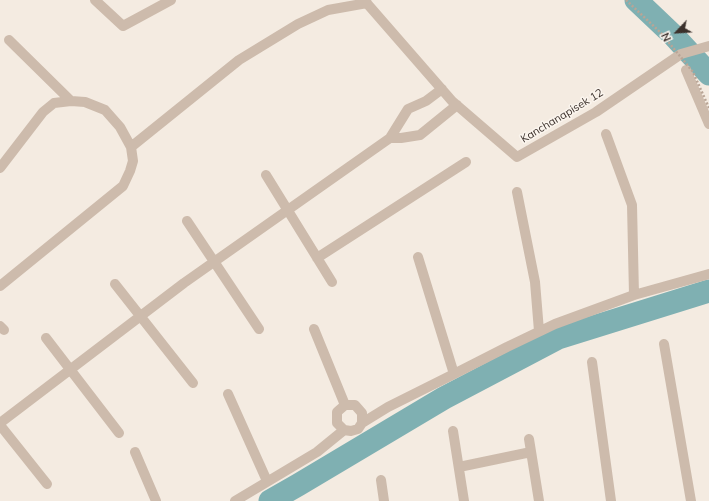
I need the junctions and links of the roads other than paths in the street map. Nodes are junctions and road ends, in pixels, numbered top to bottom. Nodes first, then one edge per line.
1 (95, 0) edge
2 (171, 0) edge
3 (366, 1) edge
4 (9, 40) dead end
5 (709, 46) edge
6 (686, 70) dead end
7 (442, 89) junction
8 (71, 101) junction
9 (457, 105) junction
10 (709, 124) edge
11 (606, 134) dead end
12 (390, 138) junction
13 (131, 147) junction
14 (2, 162) edge
15 (466, 162) dead end
16 (266, 176) dead end
17 (517, 192) dead end
18 (288, 210) junction
19 (187, 221) dead end
20 (418, 257) dead end
21 (317, 258) junction
22 (214, 262) junction
23 (709, 274) edge
24 (332, 282) dead end
25 (116, 284) dead end
26 (0, 286) edge
27 (634, 295) junction
28 (140, 316) junction
29 (314, 328) dead end
30 (259, 329) dead end
31 (539, 331) junction
32 (46, 338) dead end
33 (664, 344) dead end
34 (592, 362) dead end
35 (70, 369) junction
36 (454, 374) junction
37 (193, 383) dead end
38 (228, 394) dead end
39 (345, 405) junction
40 (362, 423) junction
41 (0, 424) edge
42 (344, 430) junction
43 (453, 431) dead end
44 (119, 433) dead end
45 (529, 439) dead end
46 (135, 452) dead end
47 (531, 452) junction
48 (459, 467) junction
49 (381, 480) dead end
50 (267, 481) junction
51 (47, 484) dead end
52 (156, 501) edge
53 (235, 501) edge
54 (384, 501) edge
55 (464, 501) edge
56 (539, 501) edge
57 (611, 501) edge
58 (691, 501) edge

1 - 2 street
3 - 7 street, Kanchanapisek 12
3 - 13 street
4 - 8 street
5 - 9 street, Kanchanapisek 12
6 - 10 street
7 - 9 street, Kanchanapisek 12
7 - 12 street
8 - 13 street
8 - 14 street
9 - 12 street
11 - 27 street
12 - 18 street
13 - 26 street
15 - 21 street
16 - 18 street
17 - 31 street
18 - 21 street
18 - 22 street
19 - 22 street
20 - 36 street
21 - 24 street
22 - 28 street
22 - 30 street
23 - 27 street
25 - 28 street
27 - 31 street
28 - 35 street
28 - 37 street
29 - 39 street
31 - 36 street
32 - 35 street
33 - 58 street
34 - 57 street
35 - 41 street
35 - 44 street
36 - 40 street
38 - 50 street
39 - 40 street
39 - 42 street
40 - 42 street
41 - 51 street
42 - 50 street
43 - 48 street
45 - 47 street
46 - 52 street
47 - 48 street
47 - 56 street
48 - 55 street
49 - 54 street
50 - 53 street

